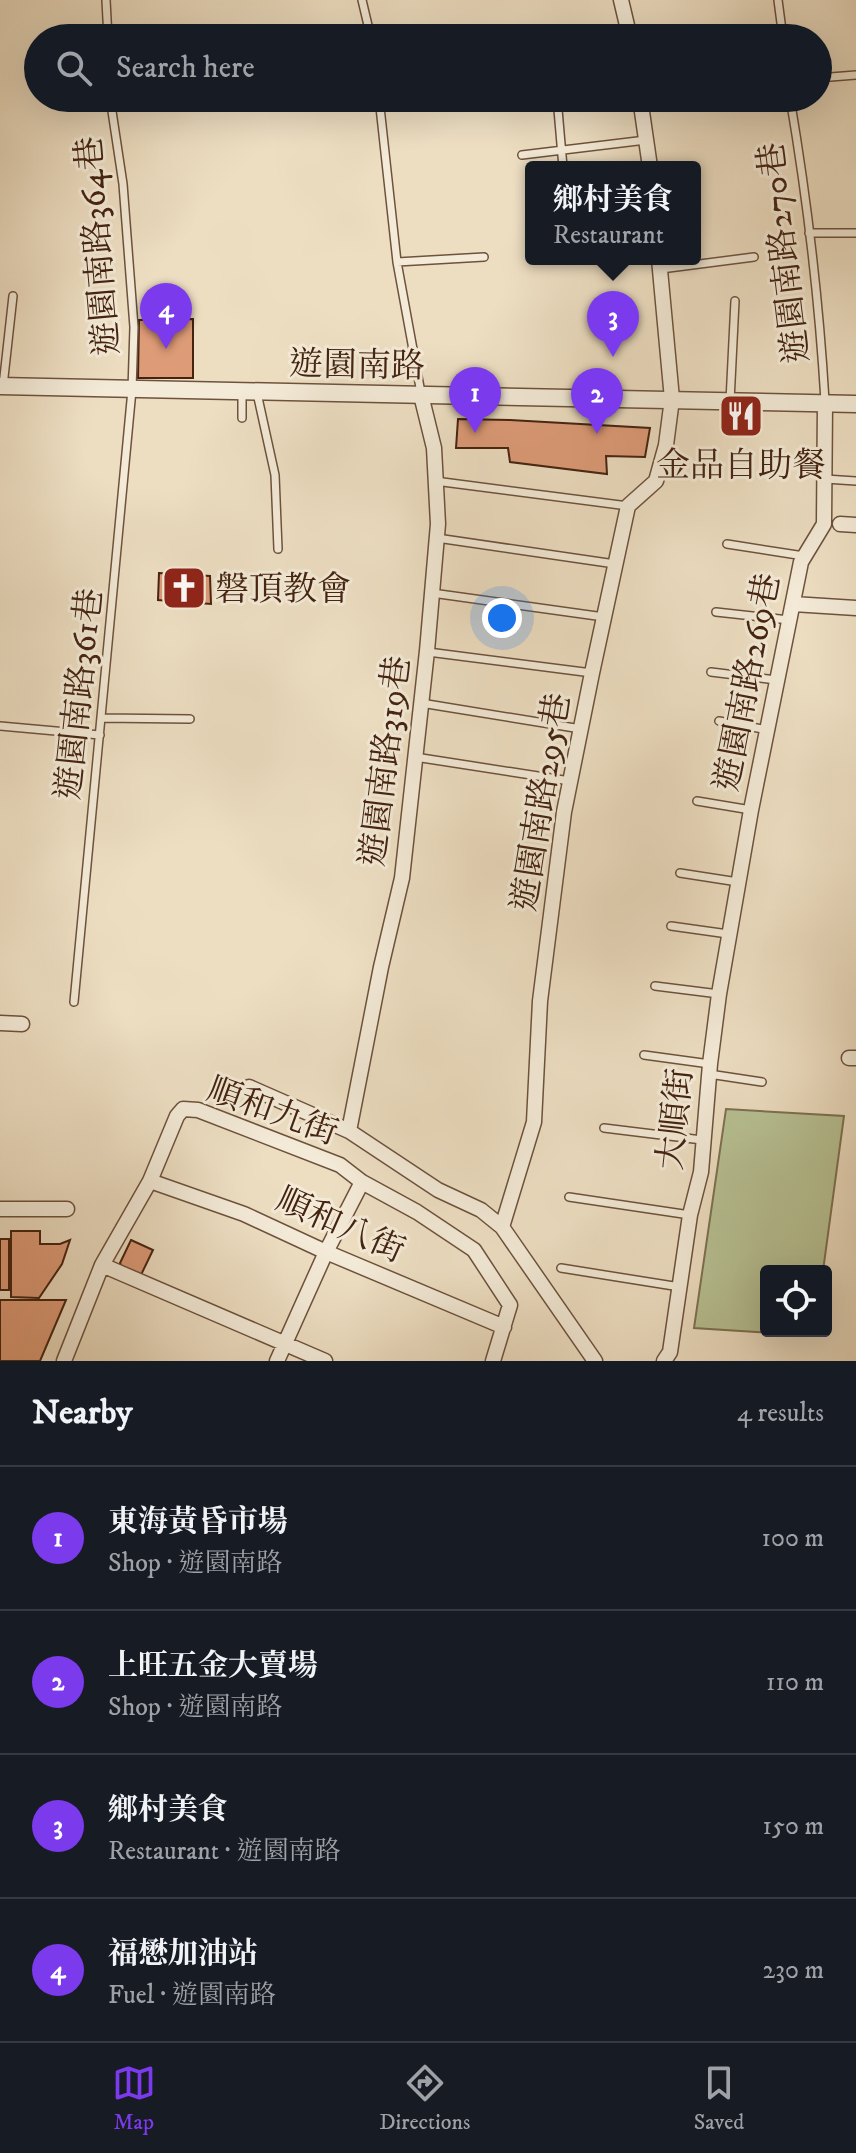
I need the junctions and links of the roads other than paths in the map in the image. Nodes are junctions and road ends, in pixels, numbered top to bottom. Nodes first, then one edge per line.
1 (106, 0) edge
2 (362, 0) edge
3 (621, 0) edge
4 (778, 0) edge
5 (107, 24) edge
6 (368, 24) edge
7 (627, 24) edge
8 (781, 24) edge
9 (856, 75) edge
10 (832, 77) edge
11 (112, 112) edge
12 (381, 112) edge
13 (558, 112) edge
14 (642, 112) edge
15 (792, 112) edge
16 (646, 140) junction
17 (562, 150) junction
18 (522, 155) dead end
19 (563, 161) edge
20 (649, 161) edge
21 (809, 233) junction
22 (856, 233) edge
23 (484, 257) dead end
24 (754, 257) dead end
25 (701, 261) edge
26 (397, 262) junction
27 (660, 265) edge
28 (13, 296) dead end
29 (735, 301) dead end
30 (2, 386) edge
31 (132, 390) junction
32 (250, 392) junction
33 (421, 395) junction
34 (672, 399) junction
35 (730, 401) junction
36 (825, 403) junction
37 (856, 404) edge
38 (242, 418) dead end
39 (825, 479) junction
40 (435, 481) junction
41 (856, 481) edge
42 (628, 506) junction
43 (840, 524) dead end
44 (856, 525) edge
45 (437, 538) junction
46 (727, 544) dead end
47 (278, 549) dead end
48 (804, 557) junction
49 (615, 564) junction
50 (432, 593) junction
51 (793, 604) junction
52 (856, 608) edge
53 (716, 612) dead end
54 (604, 617) junction
55 (790, 620) junction
56 (427, 651) junction
57 (711, 672) dead end
58 (592, 673) junction
59 (778, 681) junction
60 (421, 703) junction
61 (101, 718) junction
62 (190, 719) dead end
63 (719, 721) dead end
64 (0, 726) edge
65 (581, 729) junction
66 (768, 730) junction
67 (100, 735) junction
68 (415, 757) junction
69 (570, 781) junction
70 (697, 801) dead end
71 (751, 810) junction
72 (680, 873) dead end
73 (738, 882) junction
74 (671, 926) dead end
75 (730, 934) junction
76 (655, 986) dead end
77 (719, 994) junction
78 (74, 1002) dead end
79 (0, 1023) edge
80 (22, 1024) dead end
81 (644, 1055) dead end
82 (710, 1069) junction
83 (762, 1082) dead end
84 (249, 1087) dead end
85 (604, 1128) dead end
86 (349, 1131) junction
87 (702, 1140) junction
88 (150, 1181) junction
89 (362, 1182) junction
90 (569, 1197) dead end
91 (0, 1209) edge
92 (67, 1209) dead end
93 (690, 1215) junction
94 (502, 1227) junction
95 (326, 1252) junction
96 (102, 1265) junction
97 (561, 1268) dead end
98 (680, 1287) junction
99 (504, 1327) junction
100 (284, 1345) junction
101 (69, 1359) edge
102 (277, 1361) edge
103 (325, 1361) edge
104 (493, 1361) edge
105 (595, 1361) edge
106 (664, 1361) edge

1 - 5 lane
2 - 6 lane
3 - 7 street
4 - 8 lane
9 - 10 lane
11 - 31 lane, 遊園南路364巷
12 - 26 lane
13 - 17 lane
14 - 16 street
15 - 21 lane, 遊園南路270巷
16 - 17 lane
16 - 20 street
17 - 18 lane
17 - 19 lane
21 - 22 lane
21 - 36 lane, 遊園南路270巷
23 - 26 lane
24 - 25 lane
26 - 33 lane
27 - 34 street
28 - 30 lane
29 - 35 lane
30 - 31 street, 遊園南路
31 - 32 street, 遊園南路
31 - 61 lane, 遊園南路361巷
32 - 33 street, 遊園南路
32 - 38 lane
32 - 47 lane
33 - 34 street, 遊園南路
33 - 40 street, 遊園南路319巷
34 - 35 street, 遊園南路
34 - 42 street
35 - 36 street, 遊園南路
36 - 37 street, 遊園南路
36 - 39 street, 遊園南路269巷
39 - 41 lane
39 - 48 street, 遊園南路269巷
40 - 42 lane
40 - 45 street, 遊園南路319巷
42 - 49 street, 遊園南路295巷
43 - 44 street
45 - 49 lane
45 - 50 street, 遊園南路319巷
46 - 48 lane
48 - 51 street, 遊園南路269巷
49 - 54 street, 遊園南路295巷
50 - 54 lane
50 - 56 street, 遊園南路319巷
51 - 52 street
51 - 55 street, 遊園南路269巷
53 - 55 lane
54 - 58 street, 遊園南路295巷
55 - 59 street, 遊園南路269巷
56 - 58 lane
56 - 60 street, 遊園南路319巷
57 - 59 lane
58 - 65 street, 遊園南路295巷
59 - 66 street, 遊園南路269巷
60 - 65 lane
60 - 68 street, 遊園南路319巷
61 - 62 lane
61 - 67 lane, 遊園南路361巷
63 - 66 lane
64 - 67 lane
65 - 69 street, 遊園南路295巷
66 - 71 street, 遊園南路269巷
67 - 78 lane, 遊園南路361巷
68 - 69 lane
68 - 86 street, 遊園南路319巷
69 - 94 street, 遊園南路295巷
70 - 71 lane
71 - 73 street, 遊園南路269巷
72 - 73 lane
73 - 75 street, 大順街
74 - 75 lane
75 - 77 street, 大順街
76 - 77 lane
77 - 82 street, 大順街
79 - 80 street
81 - 82 lane
82 - 83 lane
82 - 87 street, 大順街
84 - 86 street
85 - 87 lane
86 - 94 street
87 - 93 street, 大順街
88 - 89 street, 順和九街
88 - 95 street, 順和八街
88 - 96 street, 順和九街
89 - 95 street
89 - 99 street, 順和九街
90 - 93 lane
91 - 92 street
93 - 98 street, 大順街
94 - 105 street
95 - 99 street, 順和八街
95 - 100 street
96 - 100 street
96 - 101 street, 順和九街
97 - 98 lane
98 - 106 street, 大順街
99 - 104 street, 順和九街
100 - 102 street
100 - 103 street

